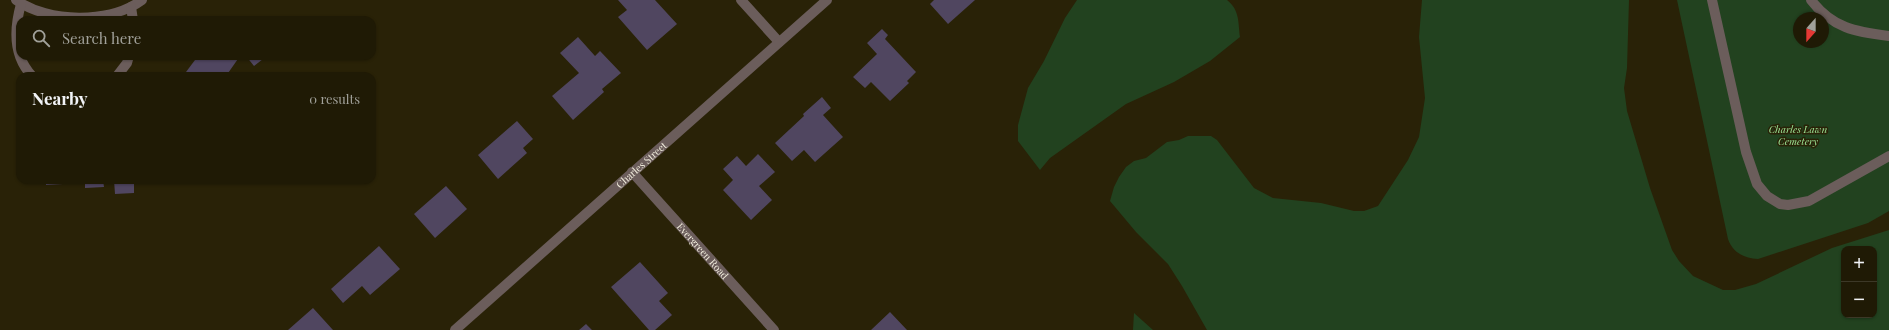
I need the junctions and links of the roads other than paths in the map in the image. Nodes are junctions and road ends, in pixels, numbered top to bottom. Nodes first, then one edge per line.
1 (142, 0) edge
2 (741, 0) edge
3 (826, 0) edge
4 (1712, 0) edge
5 (1811, 0) edge
6 (19, 2) edge
7 (131, 7) junction
8 (17, 16) edge
9 (71, 16) edge
10 (105, 16) edge
11 (132, 16) edge
12 (1889, 36) edge
13 (779, 42) junction
14 (22, 60) edge
15 (128, 60) edge
16 (29, 72) edge
17 (120, 72) edge
18 (1889, 156) edge
19 (632, 172) junction
20 (455, 330) edge
21 (774, 330) edge

1 - 7 street
2 - 13 street
3 - 13 street, Charles Street
4 - 18 street
5 - 12 street
6 - 8 street
6 - 9 street
7 - 10 street
7 - 11 street
13 - 19 street, Charles Street
14 - 16 street
15 - 17 street
19 - 20 street, Charles Street
19 - 21 street, Evergreen Road

